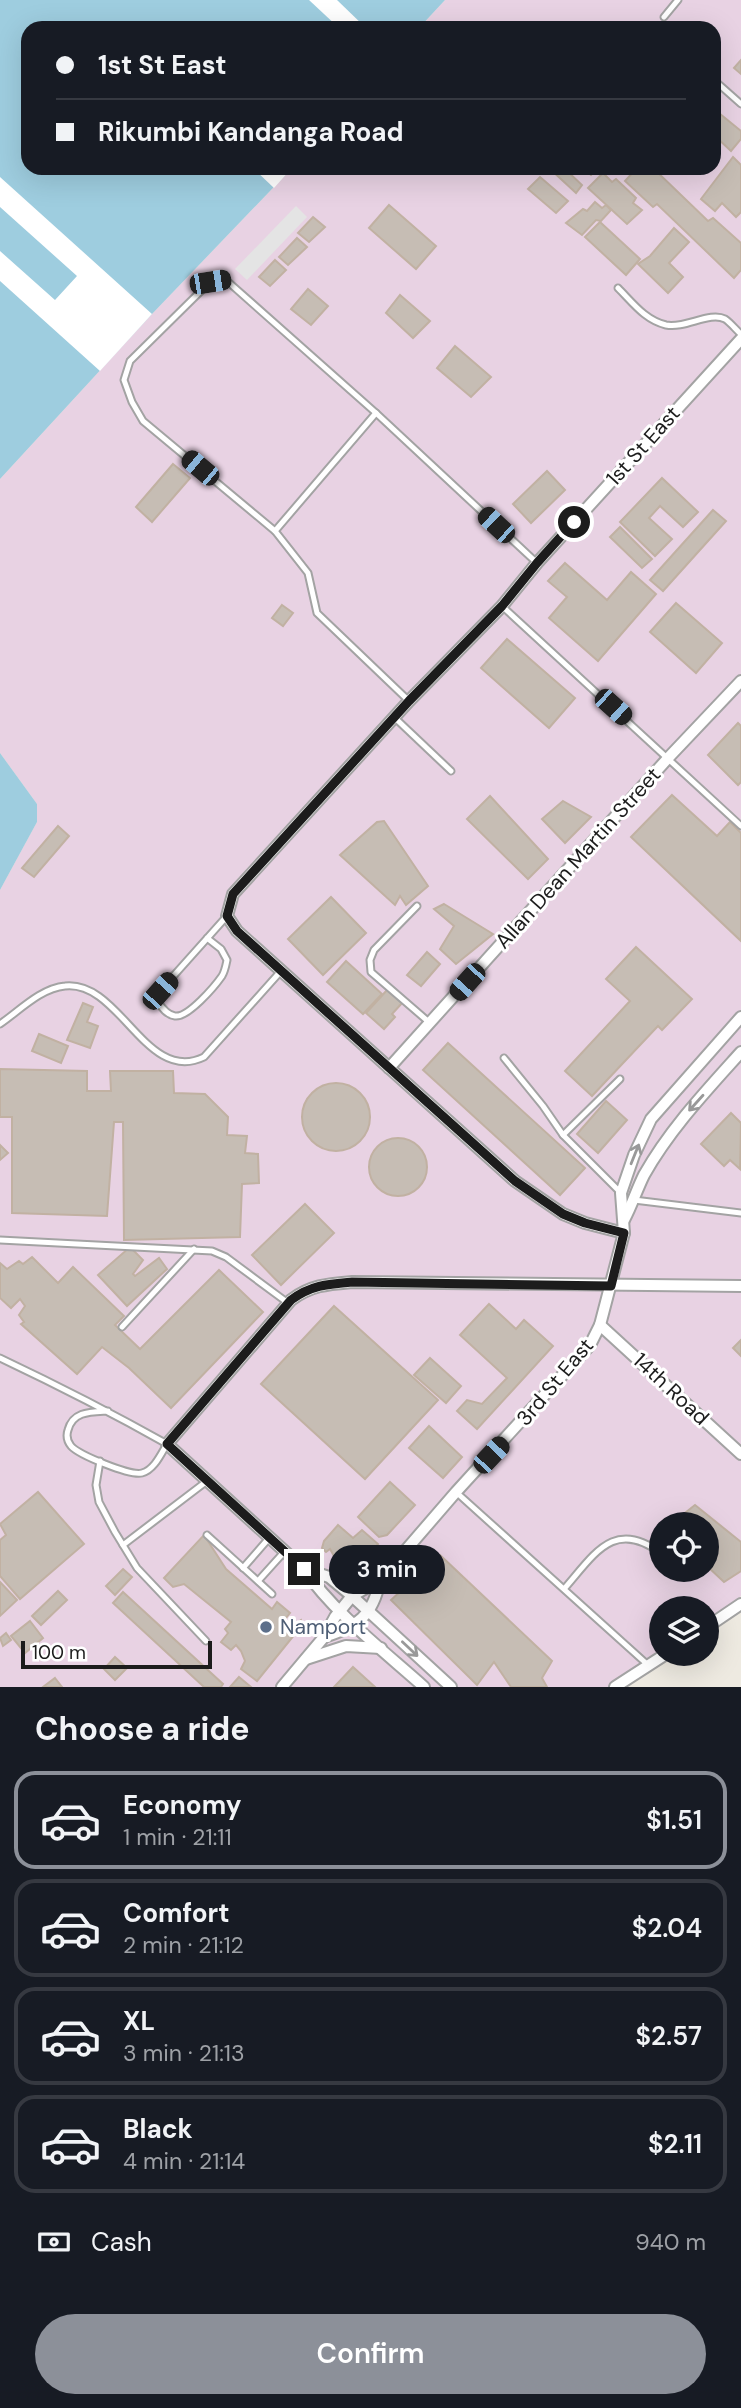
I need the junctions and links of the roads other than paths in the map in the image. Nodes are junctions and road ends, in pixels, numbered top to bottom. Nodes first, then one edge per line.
1 (678, 0) edge
2 (664, 17) dead end
3 (721, 86) edge
4 (741, 104) edge
5 (618, 288) dead end
6 (741, 337) edge
7 (376, 413) junction
8 (275, 531) junction
9 (537, 563) junction
10 (502, 606) junction
11 (741, 681) edge
12 (409, 701) junction
13 (394, 718) junction
14 (668, 757) junction
15 (451, 771) dead end
16 (741, 827) edge
17 (417, 906) dead end
18 (227, 916) junction
19 (207, 938) junction
20 (281, 971) junction
21 (741, 1017) edge
22 (430, 1023) junction
23 (0, 1024) edge
24 (741, 1052) edge
25 (505, 1058) dead end
26 (389, 1068) junction
27 (620, 1079) dead end
28 (564, 1135) junction
29 (621, 1193) junction
30 (634, 1200) junction
31 (741, 1213) edge
32 (624, 1220) junction
33 (624, 1233) junction
34 (0, 1240) edge
35 (194, 1248) junction
36 (611, 1286) junction
37 (741, 1286) edge
38 (288, 1303) junction
39 (600, 1325) junction
40 (122, 1327) dead end
41 (0, 1359) edge
42 (108, 1411) junction
43 (167, 1444) junction
44 (741, 1454) edge
45 (100, 1461) junction
46 (208, 1480) junction
47 (456, 1492) junction
48 (207, 1535) dead end
49 (270, 1537) junction
50 (123, 1545) junction
51 (649, 1547) edge
52 (285, 1551) junction
53 (243, 1568) junction
54 (304, 1569) junction
55 (380, 1580) junction
56 (258, 1581) junction
57 (564, 1589) junction
58 (272, 1594) dead end
59 (352, 1596) junction
60 (741, 1604) edge
61 (340, 1610) junction
62 (370, 1611) junction
63 (719, 1618) edge
64 (356, 1624) junction
65 (324, 1637) junction
66 (206, 1641) dead end
67 (381, 1648) junction
68 (304, 1659) junction
69 (648, 1665) joint
70 (282, 1687) edge
71 (424, 1687) edge
72 (451, 1687) edge
73 (615, 1687) edge

1 - 2 lane
3 - 4 lane
5 - 6 lane
6 - 9 street, 1st St East
7 - 8 lane
7 - 8 lane
7 - 9 lane
8 - 12 lane
9 - 10 street, 1st St East
10 - 12 street, 1st St East
10 - 14 lane
11 - 14 street, Allan Dean Martin Street
12 - 13 street, 1st St East
13 - 15 lane
13 - 18 street, 1st St East
14 - 16 lane
14 - 22 street, Allan Dean Martin Street
17 - 22 lane
18 - 19 lane
18 - 20 street
19 - 19 lane
20 - 23 lane
20 - 26 street
29 -> 21 street, 3rd St East
22 - 26 street, Allan Dean Martin Street
24 -> 30 street, 3rd St East
25 - 28 lane
26 - 33 street
27 - 28 lane
28 - 29 lane
29 - 32 street, 3rd St East
30 - 31 lane
30 - 32 street, 3rd St East
32 - 33 street, 3rd St East
33 - 36 street, 3rd St East
34 - 35 lane
35 - 38 lane
35 - 40 lane
36 - 37 street
36 - 38 street
36 - 39 street, 3rd St East
38 - 43 street
39 - 44 street, 14th Road
39 - 47 street, 3rd St East
41 - 42 lane
42 - 43 lane
42 - 45 lane
43 - 45 lane
43 - 46 street
45 - 50 lane
46 - 49 street
46 - 50 lane
47 - 55 street, 3rd St East
47 - 57 lane
48 - 53 lane
49 - 52 street
49 - 53 lane
50 - 66 lane
51 - 57 lane
52 - 54 street
52 - 56 lane
53 - 56 lane
54 - 59 street
54 - 61 street
55 - 59 street, 3rd St East
55 - 62 street, 3rd St East
56 - 58 lane
57 - 69 lane
59 - 61 street, 3rd St East
59 - 62 street
60 - 63 street
61 - 64 street
61 - 65 street, 3rd St East
62 - 64 street
62 -> 72 street
64 - 65 street
64 - 67 street
65 - 68 street
67 - 68 street
67 - 71 street
68 - 70 street
69 - 73 street

